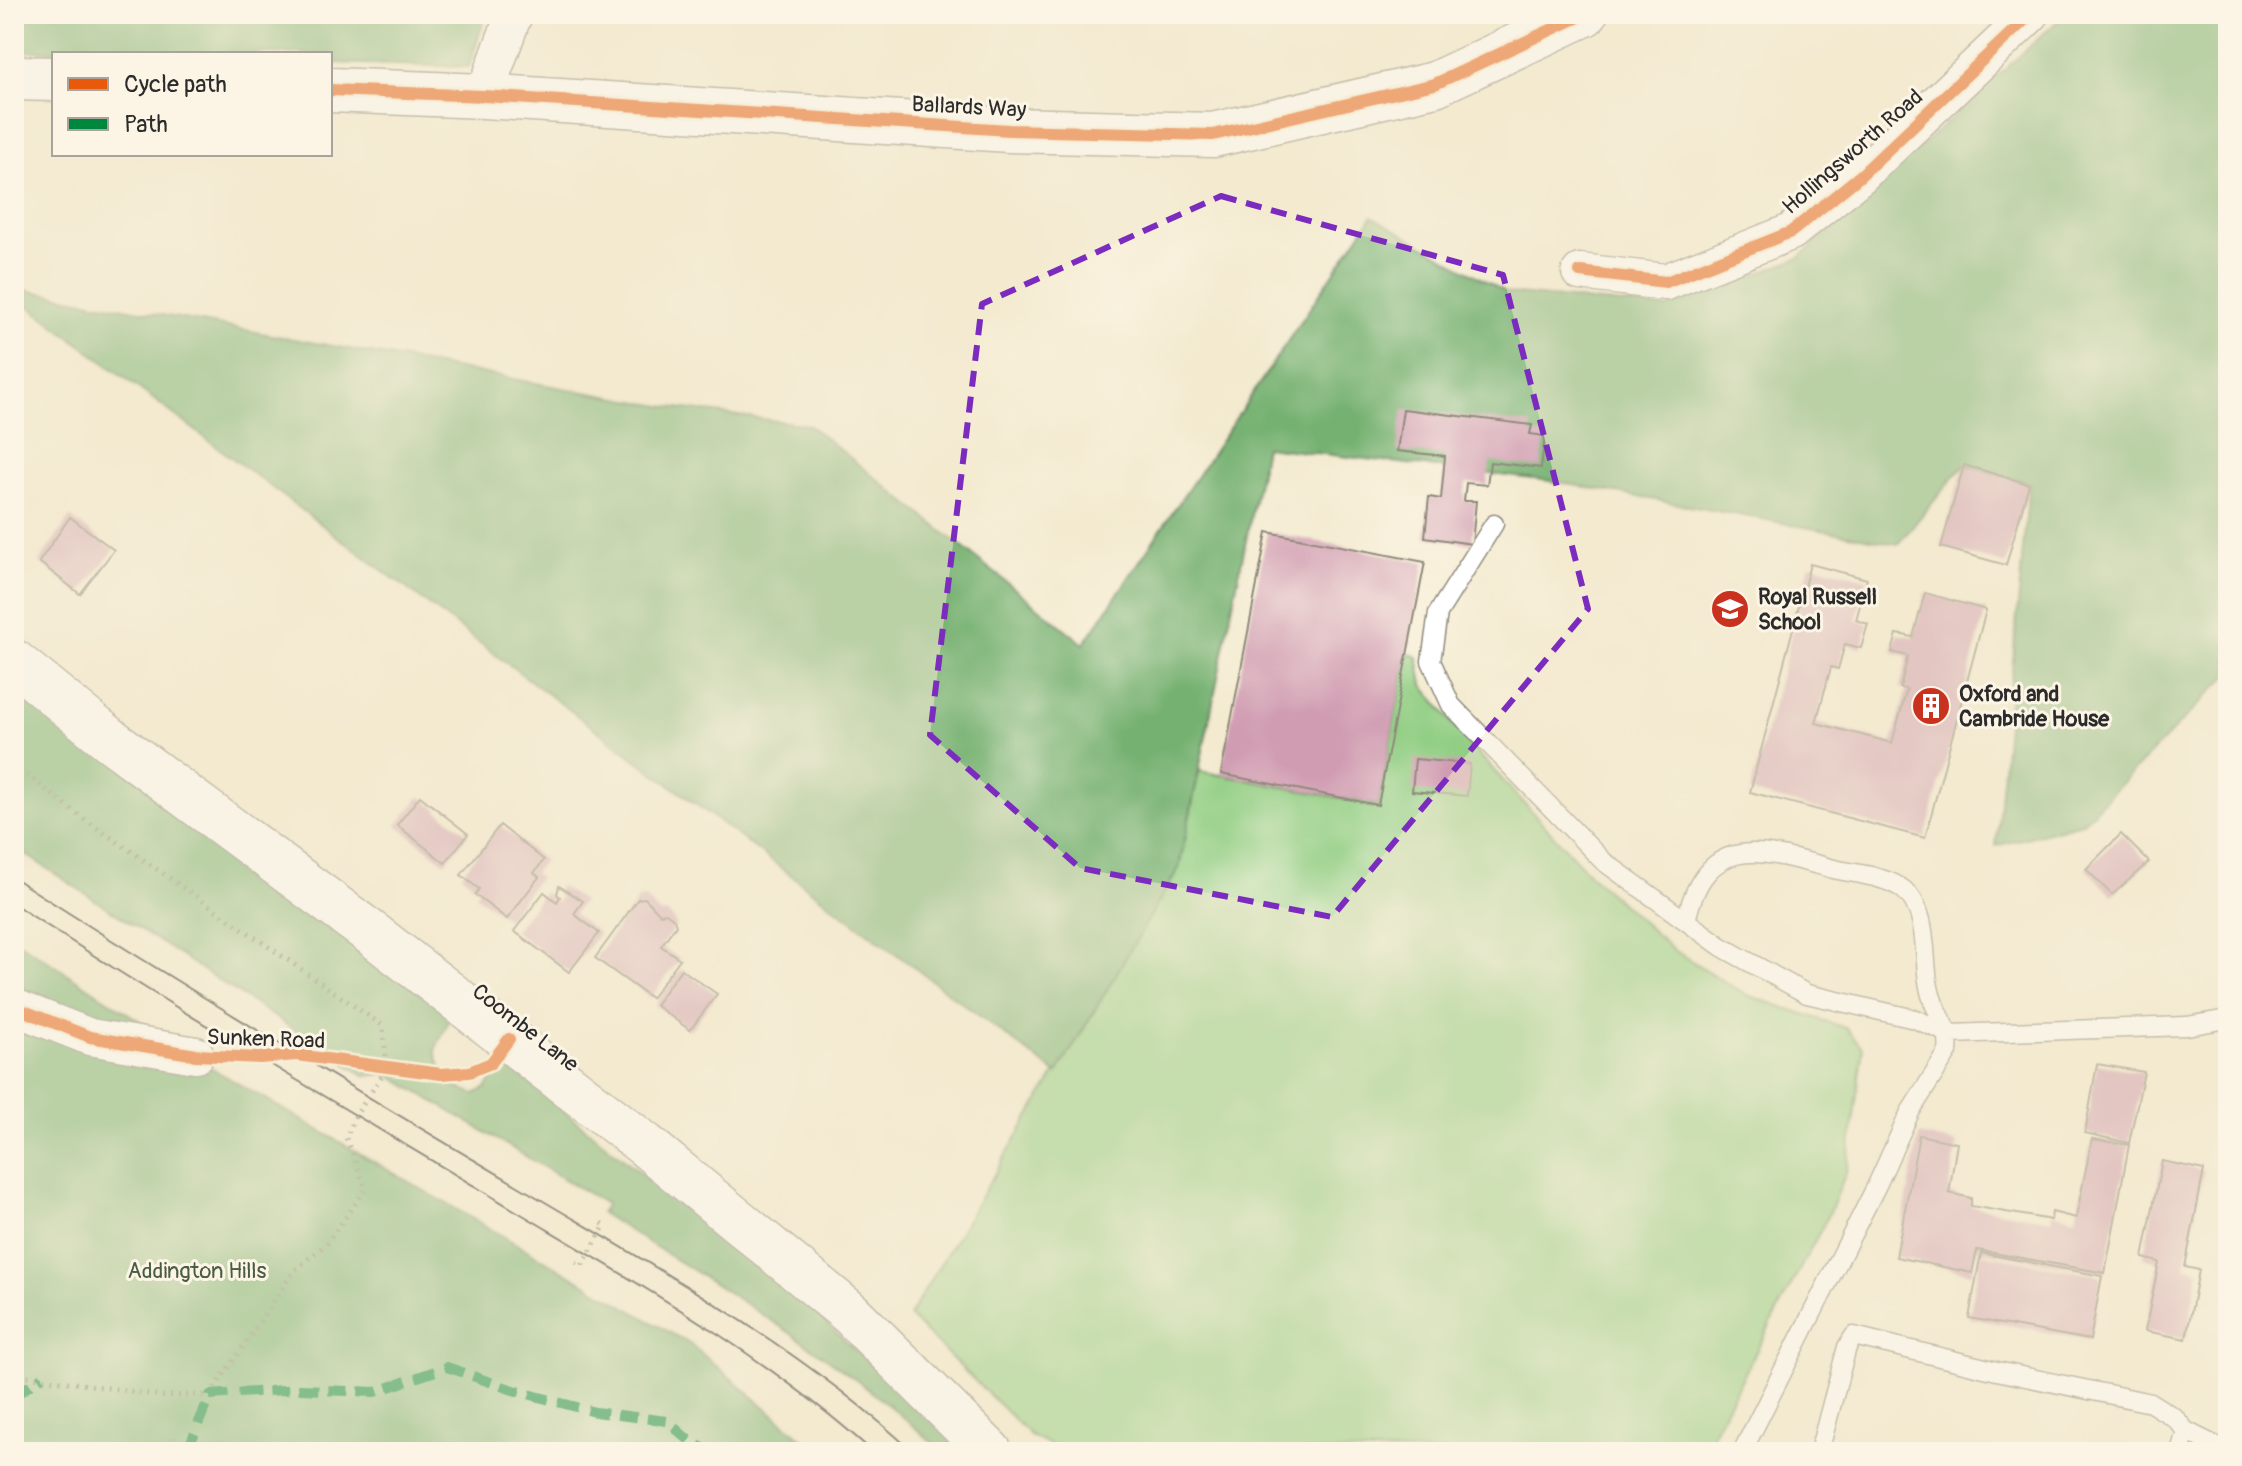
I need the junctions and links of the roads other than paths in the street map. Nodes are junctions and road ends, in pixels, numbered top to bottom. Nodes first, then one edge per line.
1 (514, 14) edge
2 (1585, 14) edge
3 (2031, 14) edge
4 (14, 78) edge
5 (52, 79) edge
6 (332, 90) edge
7 (484, 96) junction
8 (1580, 272) dead end
9 (1494, 524) dead end
10 (14, 662) edge
11 (1686, 921) junction
12 (14, 1007) edge
13 (2228, 1019) edge
14 (1950, 1034) junction
15 (196, 1055) dead end
16 (2186, 1431) junction
17 (990, 1452) edge
18 (1742, 1452) edge
19 (1819, 1452) edge
20 (2180, 1452) edge
21 (2228, 1452) edge

1 - 7 street
2 - 7 street, Ballards Way
3 - 8 street, Hollingsworth Road
4 - 5 street
6 - 7 street, Ballards Way
9 - 11 lane
10 - 17 street, Coombe Lane
11 - 14 lane
11 - 14 lane
12 - 15 street, Sunken Road
13 - 14 lane
14 - 18 lane
16 - 19 lane
16 - 20 lane
16 - 21 lane

